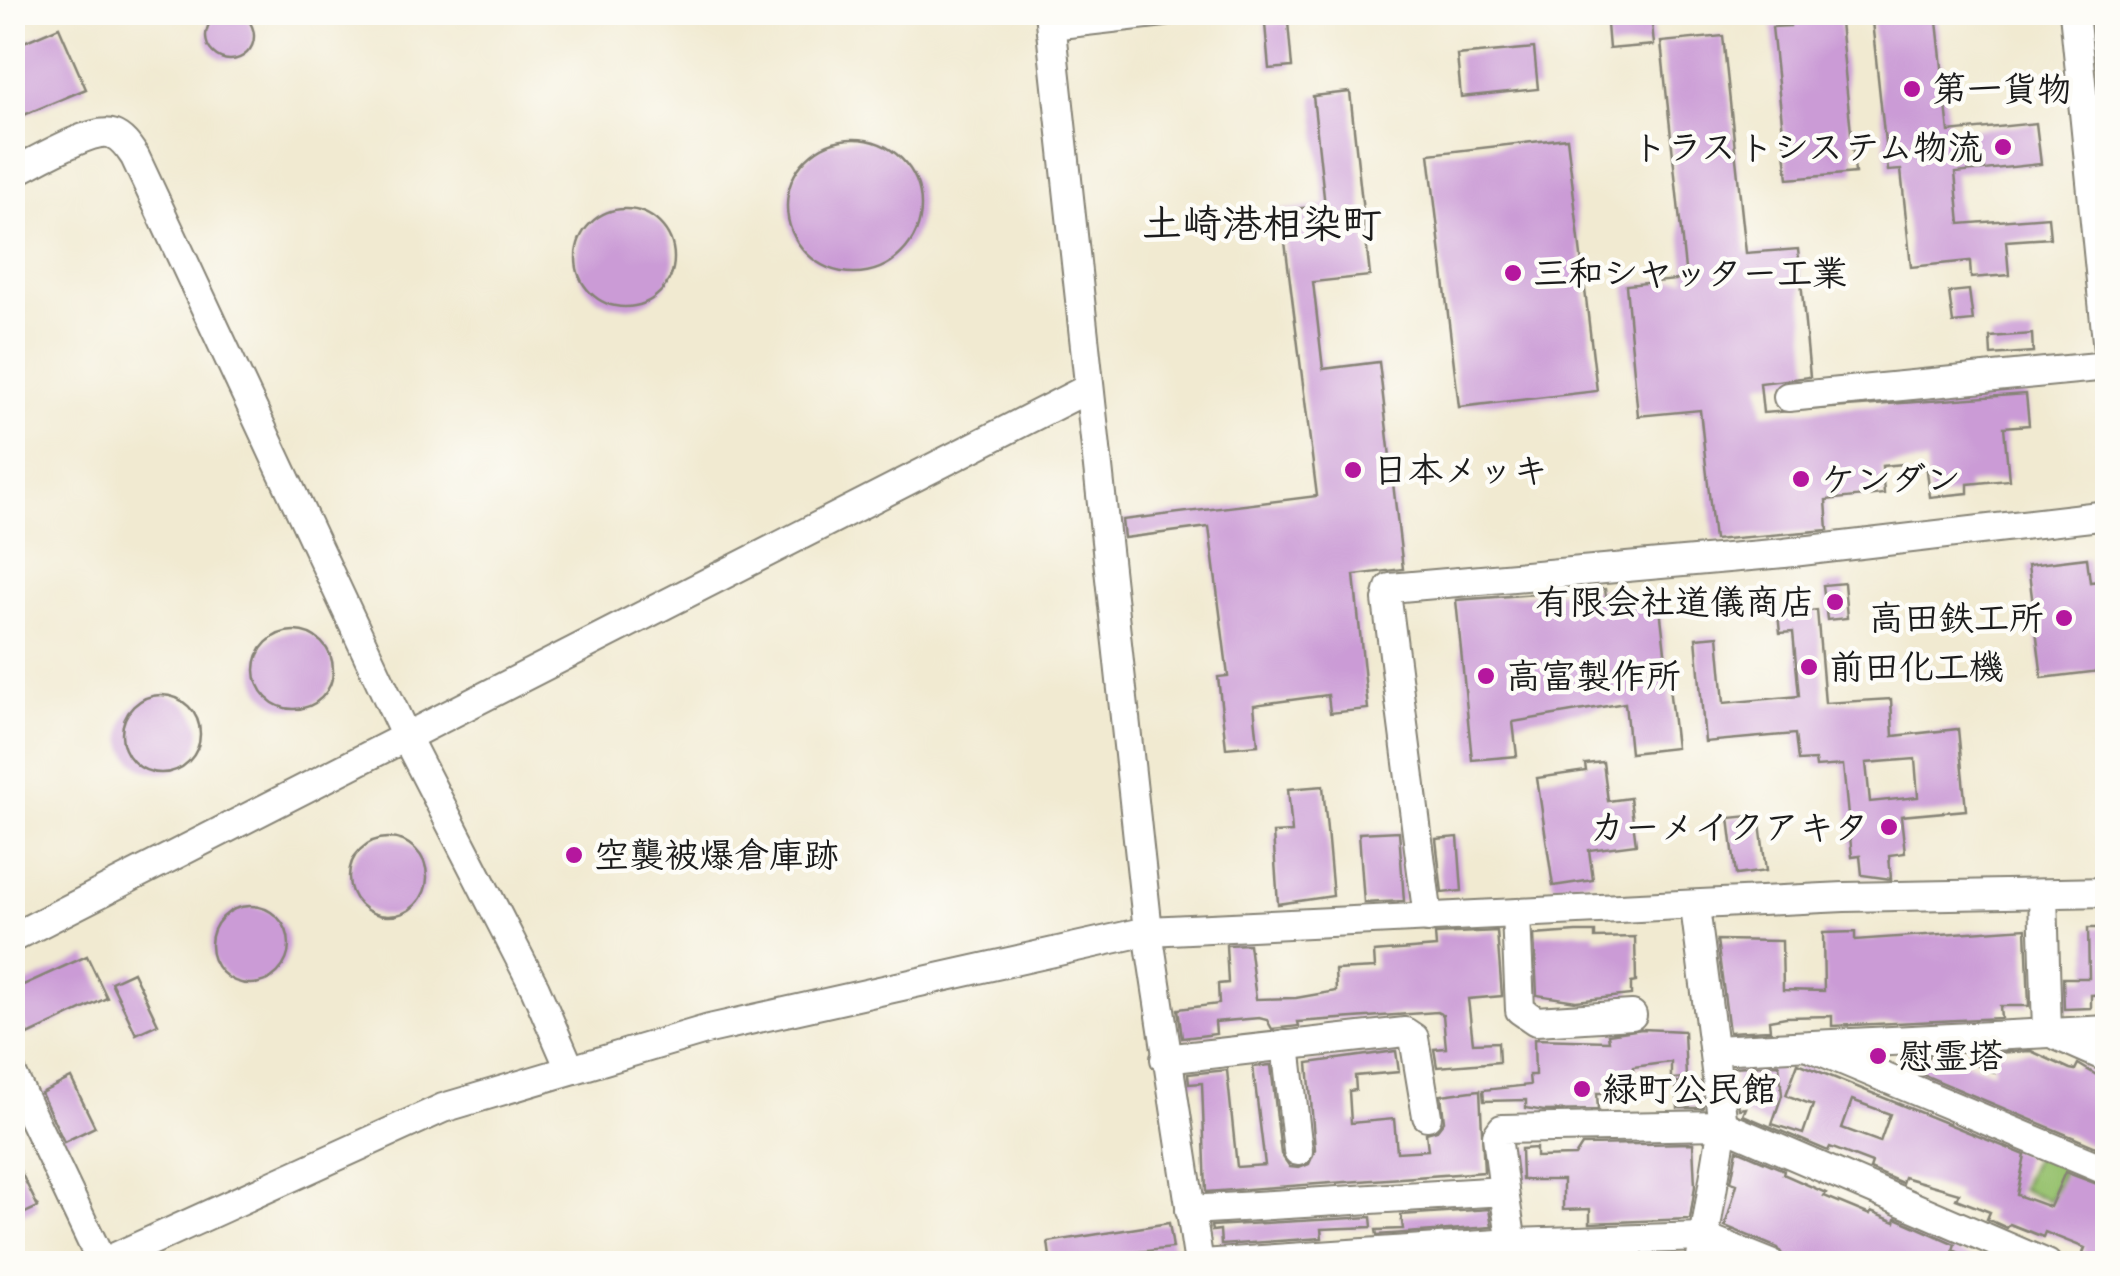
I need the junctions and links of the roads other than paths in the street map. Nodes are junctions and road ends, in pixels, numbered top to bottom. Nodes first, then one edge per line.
1 (1164, 12) edge
2 (2074, 12) edge
3 (1050, 19) edge
4 (12, 172) edge
5 (2108, 352) edge
6 (2108, 366) edge
7 (1087, 388) junction
8 (1788, 398) dead end
9 (2108, 515) edge
10 (406, 739) junction
11 (2108, 892) edge
12 (2043, 895) junction
13 (1695, 907) junction
14 (1516, 914) junction
15 (1428, 918) junction
16 (1148, 932) junction
17 (12, 938) edge
18 (1632, 1015) dead end
19 (2108, 1030) edge
20 (2047, 1032) junction
21 (1896, 1038) junction
22 (1799, 1042) junction
23 (1286, 1044) junction
24 (1714, 1050) junction
25 (2108, 1058) edge
26 (1165, 1059) junction
27 (570, 1069) junction
28 (12, 1074) edge
29 (1898, 1084) junction
30 (1427, 1116) dead end
31 (1723, 1125) junction
32 (1298, 1151) dead end
33 (2108, 1171) edge
34 (1504, 1191) junction
35 (1190, 1210) junction
36 (1702, 1250) edge
37 (1514, 1253) edge
38 (101, 1263) edge
39 (1200, 1264) edge
40 (1771, 1264) edge
41 (2047, 1264) edge

1 - 3 street
2 - 5 street
3 - 7 street
4 - 10 street
6 - 8 street
7 - 10 street
7 - 16 street
9 - 15 street
10 - 17 street
10 - 27 street
11 - 12 street
12 - 13 street
12 - 20 street
13 - 14 street
13 - 24 street
14 - 15 street
14 - 18 street
15 - 16 street
16 - 26 street
16 - 27 street
19 - 20 street
20 - 21 street
20 - 25 street
21 - 22 street
21 - 29 street
22 - 24 street
22 - 29 street
23 - 26 street
23 - 30 street
23 - 32 street
24 - 31 street
26 - 35 street
27 - 38 street
28 - 38 street
29 - 33 street
31 - 34 street
31 - 36 street
31 - 41 street
34 - 35 street
34 - 37 street
35 - 39 street
36 - 37 street
36 - 40 street
37 - 39 street

